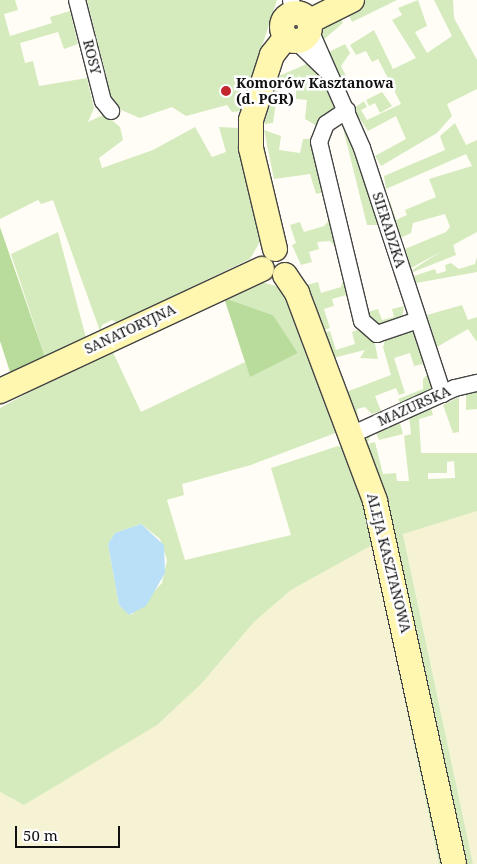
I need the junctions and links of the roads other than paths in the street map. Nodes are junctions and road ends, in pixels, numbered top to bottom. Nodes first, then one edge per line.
1 (77, 0) edge
2 (352, 0) edge
3 (298, 24) edge
4 (347, 110) junction
5 (111, 111) dead end
6 (275, 249) junction
7 (262, 269) junction
8 (285, 275) junction
9 (418, 320) junction
10 (477, 383) edge
11 (0, 391) edge
12 (443, 394) junction
13 (353, 434) junction
14 (454, 864) edge

1 - 5 street, ROSY
2 - 3 street
3 - 4 street, SIERADZKA
3 - 6 street
4 - 9 street, SIERADZKA
4 - 9 street
6 - 7 street
6 - 8 street
7 - 8 street
7 - 11 street, SANATORYJNA
8 - 13 street, ALEJA KASZTANOWA
9 - 12 street, SIERADZKA
10 - 12 street, MAZURSKA
12 - 13 street, MAZURSKA
13 - 14 street, ALEJA KASZTANOWA

